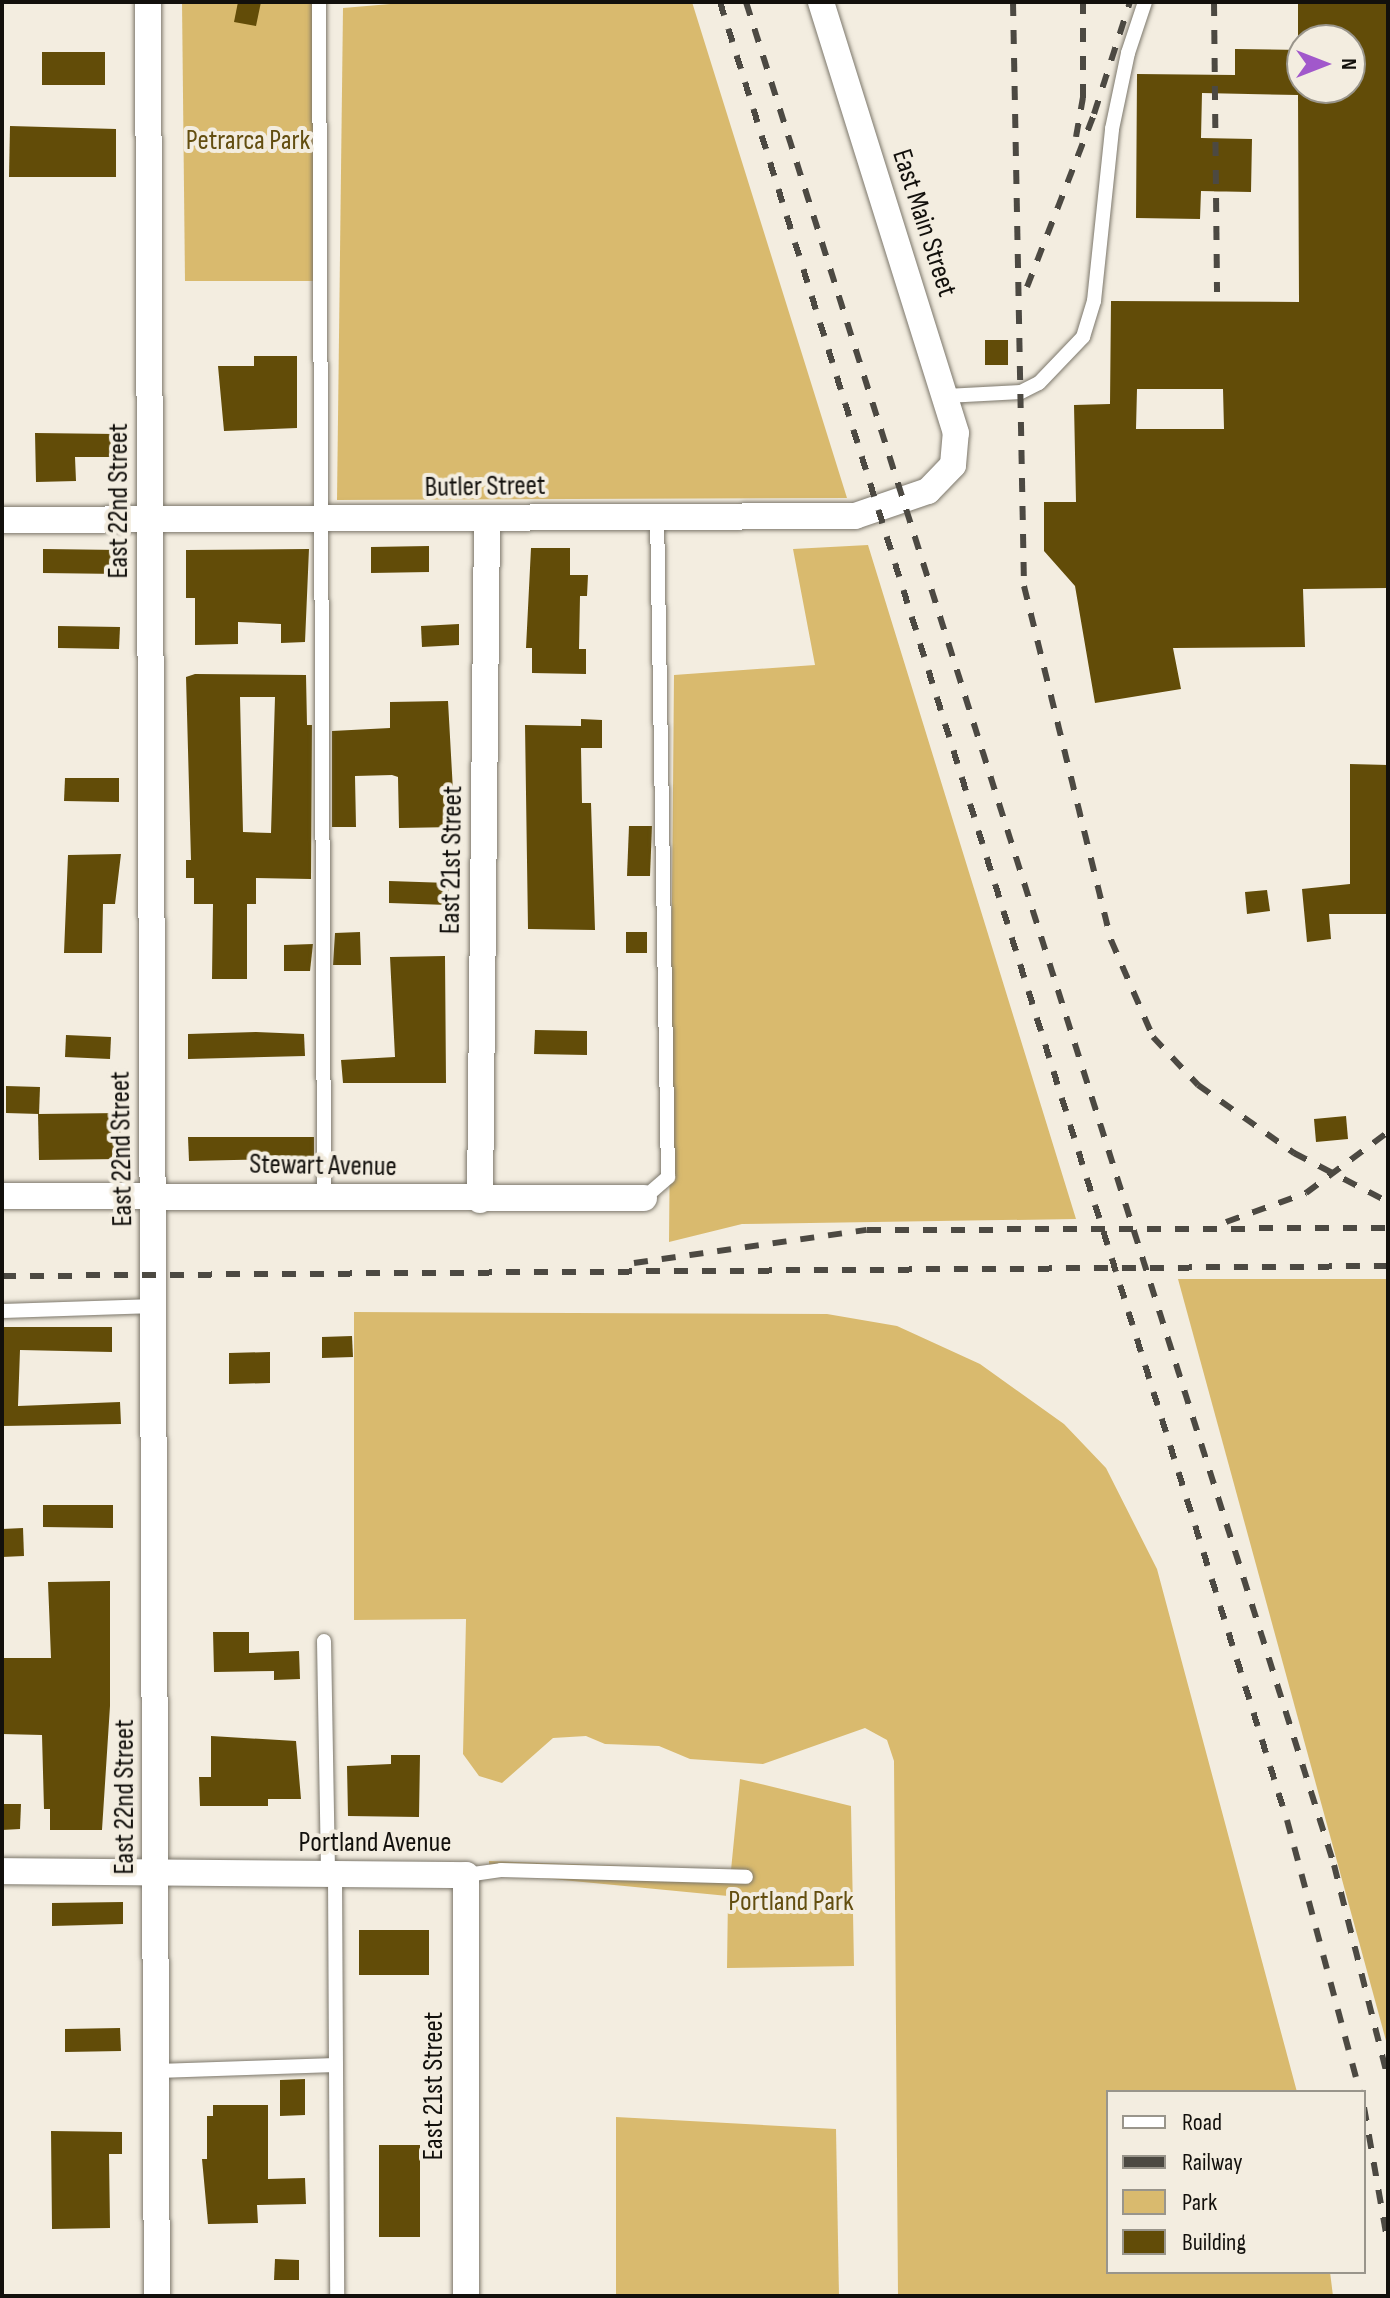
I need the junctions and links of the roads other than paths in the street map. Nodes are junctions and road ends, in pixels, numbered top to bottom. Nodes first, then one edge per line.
1 (148, 2) edge
2 (319, 2) edge
3 (821, 2) edge
4 (1145, 2) edge
5 (946, 396) junction
6 (953, 465) joint
7 (657, 517) junction
8 (2, 520) edge
9 (320, 520) junction
10 (487, 520) junction
11 (151, 521) junction
12 (154, 1195) junction
13 (2, 1196) edge
14 (324, 1198) junction
15 (644, 1198) joint
16 (480, 1200) junction
17 (156, 1306) junction
18 (2, 1311) edge
19 (324, 1641) dead end
20 (157, 1870) junction
21 (2, 1871) edge
22 (332, 1875) junction
23 (466, 1875) junction
24 (746, 1877) dead end
25 (336, 2065) junction
26 (157, 2071) junction
27 (157, 2296) edge
28 (337, 2296) edge
29 (466, 2296) edge

1 - 11 street, East 22nd Street
2 - 9 lane
3 - 5 street, East Main Street
4 - 5 lane
5 - 6 street, East Main Street
6 - 7 street, Butler Street
7 - 10 street, Butler Street
7 - 15 lane
8 - 11 street, Butler Street
9 - 10 street, Butler Street
9 - 11 street, Butler Street
9 - 14 lane
10 - 16 street, East 21st Street
11 - 12 street, East 22nd Street
12 - 13 street, Stewart Avenue
12 - 14 street, Stewart Avenue
12 - 17 street, East 22nd Street
14 - 16 street, Stewart Avenue
15 - 16 street, Stewart Avenue
17 - 18 lane
17 - 20 street, East 22nd Street
19 - 22 lane
20 - 21 street, Portland Avenue
20 - 22 street, Portland Avenue
20 - 26 street, East 22nd Street
22 - 23 street, Portland Avenue
22 - 25 lane
23 - 24 lane, Portland Avenue
23 - 29 street, East 21st Street
25 - 26 lane
25 - 28 lane
26 - 27 street, East 22nd Street

